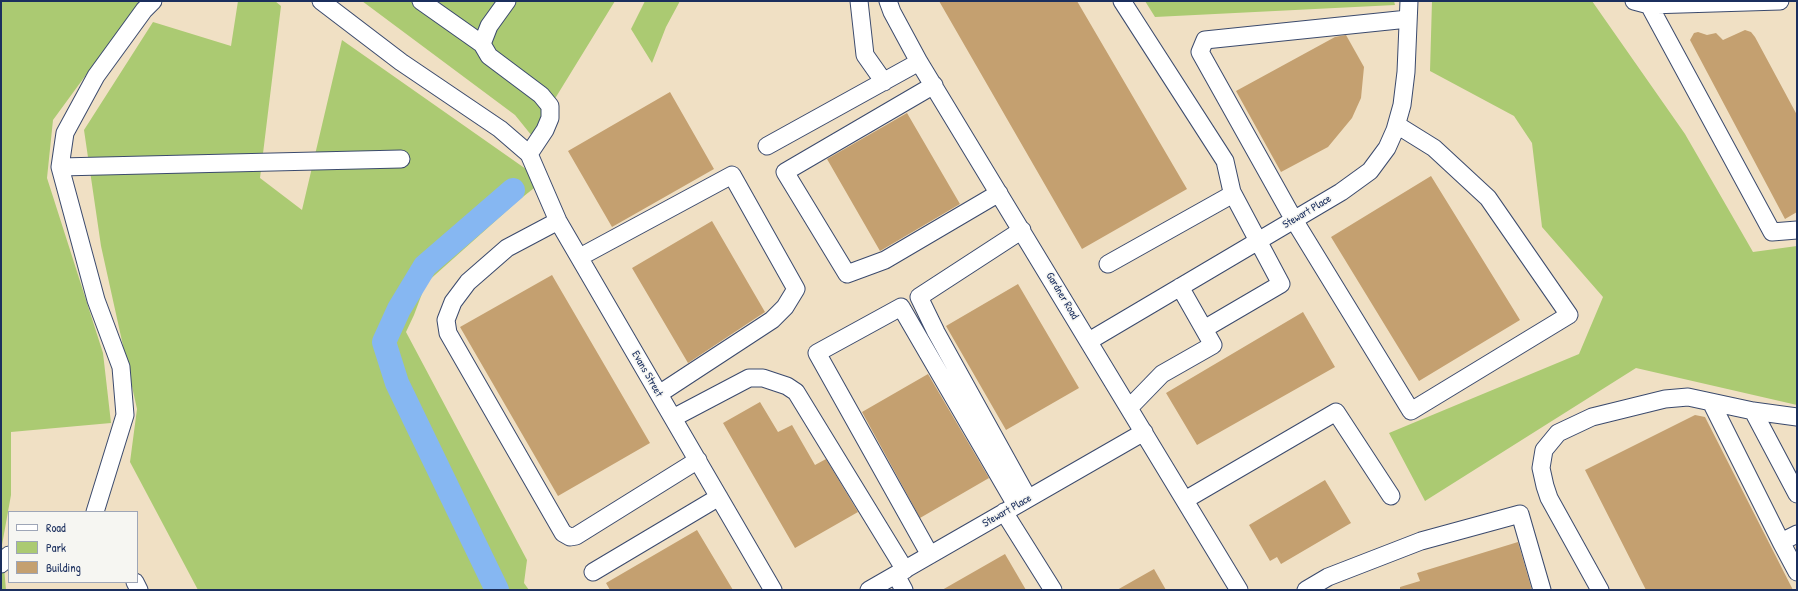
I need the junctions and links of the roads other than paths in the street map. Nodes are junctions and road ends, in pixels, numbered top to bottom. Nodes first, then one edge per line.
1 (153, 1) edge
2 (321, 1) edge
3 (421, 1) edge
4 (507, 1) edge
5 (859, 1) edge
6 (888, 1) edge
7 (1122, 1) edge
8 (1409, 1) edge
9 (1780, 1) edge
10 (1642, 3) edge
11 (1408, 20) junction
12 (482, 44) junction
13 (919, 62) junction
14 (884, 82) junction
15 (934, 85) junction
16 (1397, 125) junction
17 (767, 146) dead end
18 (529, 154) junction
19 (401, 159) dead end
20 (60, 167) junction
21 (999, 193) junction
22 (1234, 194) junction
23 (1294, 220) junction
24 (558, 221) junction
25 (1022, 230) junction
26 (1797, 230) edge
27 (1259, 241) junction
28 (580, 257) junction
29 (1108, 264) dead end
30 (1180, 287) junction
31 (1204, 329) junction
32 (1089, 341) junction
33 (659, 394) junction
34 (1711, 402) junction
35 (1129, 408) junction
36 (1753, 412) junction
37 (1797, 417) edge
38 (673, 418) junction
39 (1144, 432) junction
40 (698, 460) junction
41 (1797, 494) edge
42 (1391, 496) dead end
43 (719, 497) junction
44 (1184, 500) junction
45 (1016, 505) junction
46 (95, 511) edge
47 (1797, 534) edge
48 (1781, 542) junction
49 (930, 555) junction
50 (8, 556) edge
51 (1, 564) edge
52 (593, 572) dead end
53 (900, 572) junction
54 (1797, 572) edge
55 (773, 590) edge
56 (869, 590) edge
57 (904, 590) edge
58 (1053, 590) edge
59 (1239, 590) edge
60 (1306, 590) edge
61 (1542, 590) edge
62 (1600, 590) edge

1 - 20 street
2 - 18 street
3 - 12 street
4 - 12 street
5 - 14 street
6 - 13 street, Gardner Road
7 - 22 street
8 - 11 street, Stewart Place
9 - 10 street
10 - 26 street
11 - 16 street, Stewart Place
11 - 23 street
12 - 18 street
13 - 14 street
13 - 15 street, Gardner Road
14 - 17 street
15 - 21 street, Gardner Road
15 - 21 street
16 - 23 street, Stewart Place
16 - 23 street
18 - 24 street, Evans Street
19 - 20 street
20 - 46 street
21 - 25 street, Gardner Road
22 - 27 street
22 - 29 street
23 - 27 street, Stewart Place
24 - 28 street, Evans Street
24 - 40 street
25 - 32 street, Gardner Road
25 - 45 street
27 - 30 street, Stewart Place
27 - 31 street
28 - 33 street, Evans Street
28 - 33 street
30 - 31 street
30 - 32 street, Stewart Place
31 - 35 street
32 - 35 street, Gardner Road
33 - 38 street, Evans Street
34 - 36 street
34 - 48 street
34 - 62 street
35 - 39 street, Gardner Road
36 - 37 street
36 - 41 street
38 - 40 street, Evans Street
38 - 53 street
39 - 44 street, Gardner Road
39 - 45 street, Stewart Place
40 - 43 street, Evans Street
42 - 44 street
43 - 52 street
43 - 55 street, Evans Street
44 - 59 street, Gardner Road
45 - 49 street, Stewart Place
45 - 49 street
45 - 58 street
47 - 48 street
48 - 54 street
49 - 53 street, Stewart Place
50 - 51 street
53 - 56 street, Stewart Place
53 - 57 street
60 - 61 street

